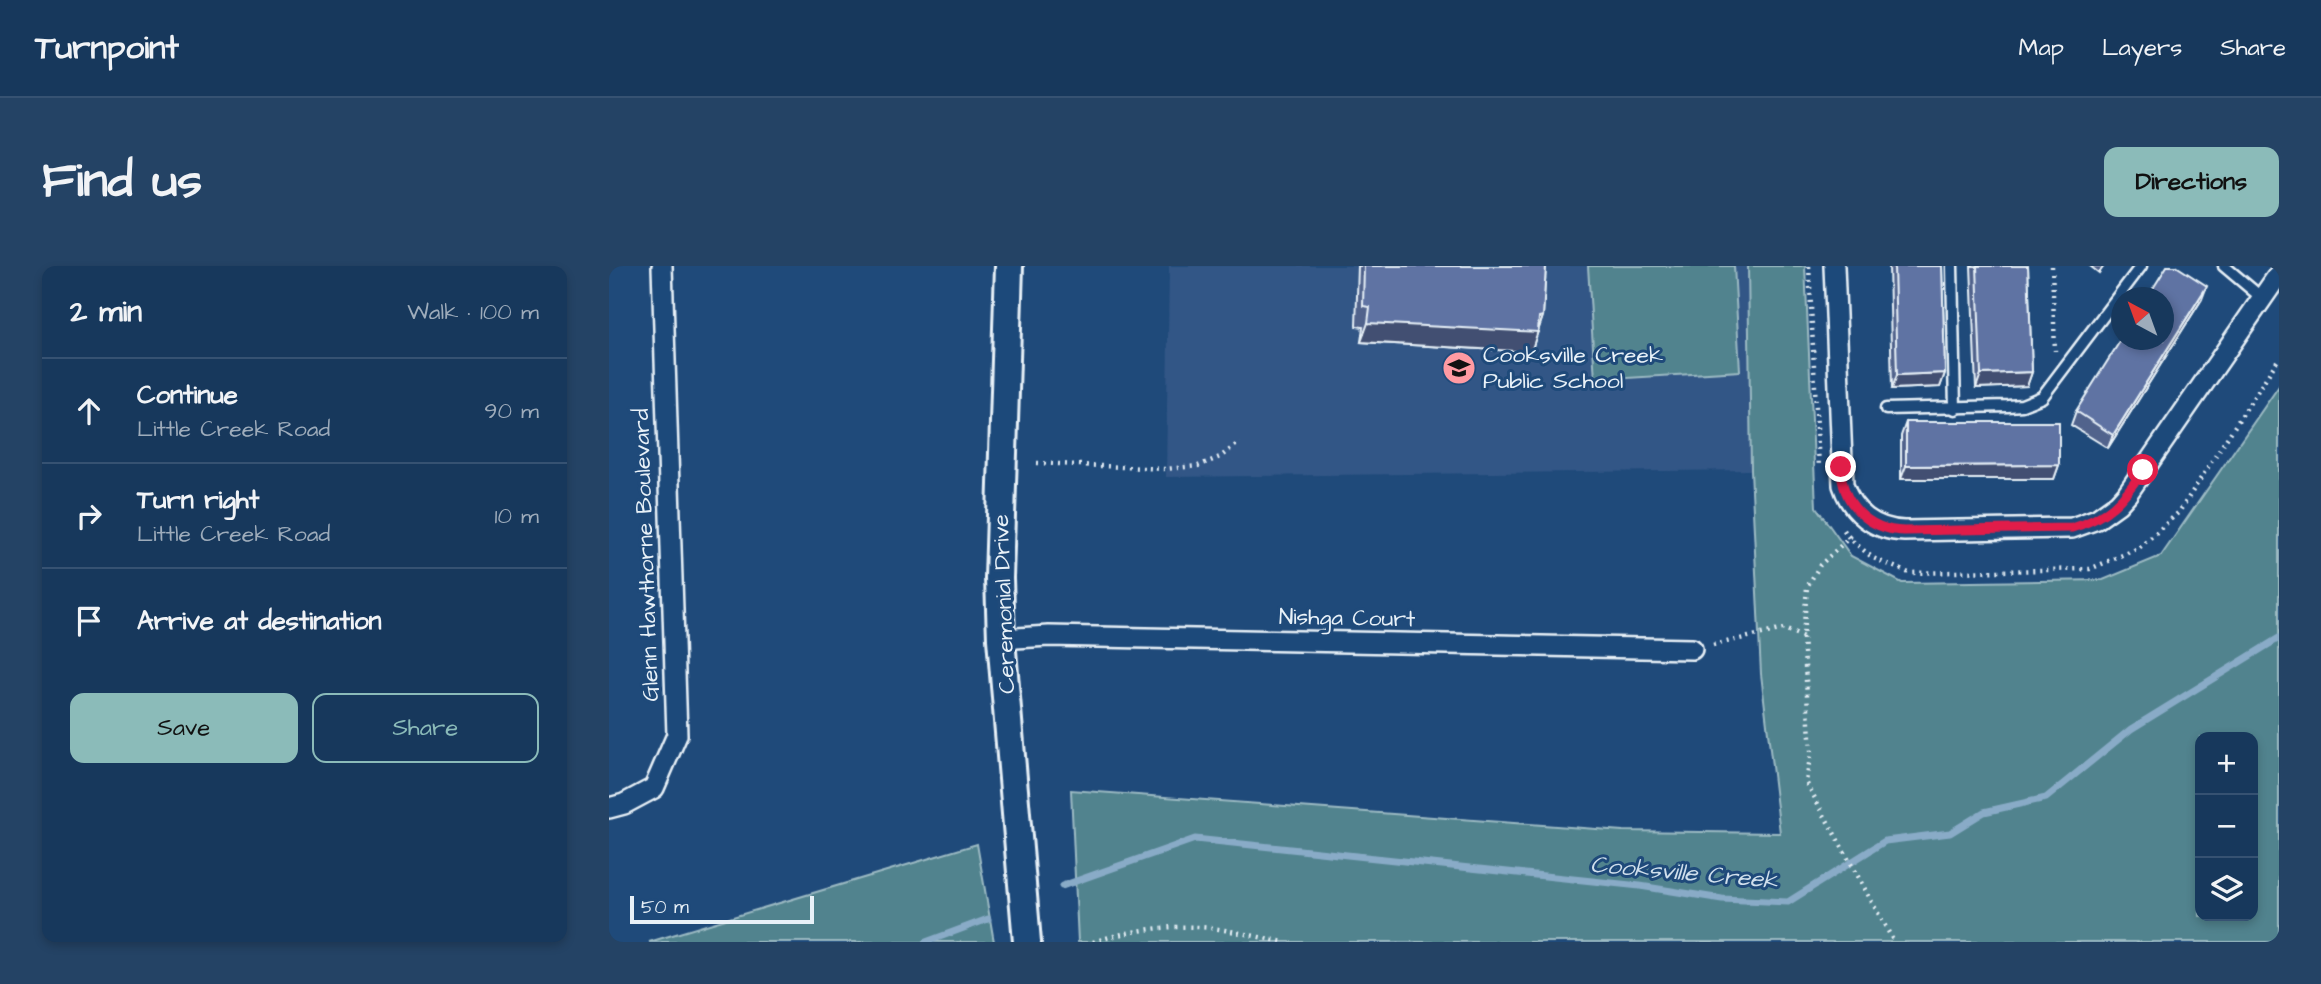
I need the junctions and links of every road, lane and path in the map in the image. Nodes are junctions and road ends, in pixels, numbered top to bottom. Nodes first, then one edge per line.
1 (662, 266) edge
2 (1009, 266) edge
3 (1835, 266) edge
4 (1952, 266) edge
5 (2052, 266) edge
6 (2141, 266) edge
7 (2224, 266) edge
8 (2279, 274) edge
9 (2262, 298) junction
10 (2057, 380) junction
11 (1886, 409) dead end
12 (1955, 409) junction
13 (1240, 442) dead end
14 (1037, 463) dead end
15 (1849, 538) dead end
16 (1803, 637) junction
17 (1001, 639) junction
18 (1692, 649) joint
19 (609, 808) edge
20 (1027, 942) edge
21 (1093, 942) edge
22 (1285, 942) edge
23 (1894, 942) edge

1 - 19 street, Glenn Hawthorne Boulevard
2 - 17 street, Ceremonial Drive
3 - 9 street
4 - 12 lane
5 - 10 path
6 - 10 lane
7 - 9 lane
8 - 9 street
10 - 12 lane
11 - 12 lane
13 - 14 path
15 - 16 path
16 - 18 path
16 - 23 path
17 - 18 street, Nishga Court
17 - 20 street, Ceremonial Drive
21 - 22 path

